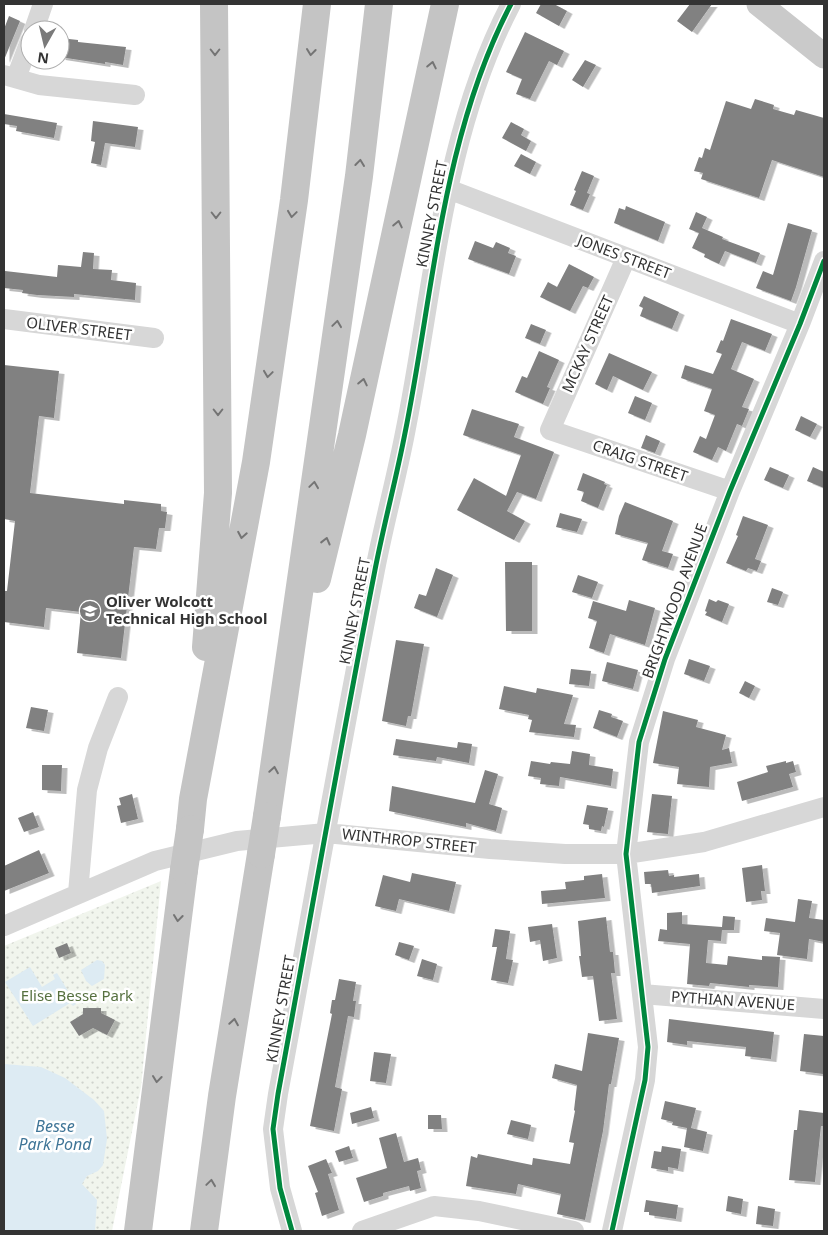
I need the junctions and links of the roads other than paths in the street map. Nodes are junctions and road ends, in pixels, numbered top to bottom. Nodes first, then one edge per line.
1 (43, 4) edge
2 (214, 4) edge
3 (317, 4) edge
4 (379, 4) edge
5 (446, 4) edge
6 (511, 4) edge
7 (759, 4) edge
8 (37, 20) edge
9 (824, 56) edge
10 (20, 58) edge
11 (10, 76) edge
12 (135, 95) dead end
13 (448, 189) junction
14 (626, 258) junction
15 (824, 261) edge
16 (4, 320) edge
17 (800, 324) junction
18 (154, 338) dead end
19 (550, 430) joint
20 (730, 491) junction
21 (118, 697) dead end
22 (281, 724) junction
23 (193, 800) junction
24 (824, 808) edge
25 (326, 833) junction
26 (626, 854) junction
27 (78, 893) junction
28 (4, 926) edge
29 (642, 994) junction
30 (824, 1008) edge
31 (138, 1231) edge
32 (204, 1231) edge
33 (292, 1231) edge
34 (362, 1231) edge
35 (574, 1231) edge
36 (612, 1231) edge

1 - 8 street
2 -> 23 highway
3 -> 23 highway
22 -> 4 highway
22 -> 5 highway
6 - 13 street, KINNEY STREET
7 - 9 main road
10 - 11 street
11 - 12 street
13 - 14 street, JONES STREET
13 - 25 street, KINNEY STREET
14 - 17 street, JONES STREET
14 - 19 street, MCKAY STREET
15 - 17 street, BRIGHTWOOD AVENUE
16 - 18 street, OLIVER STREET
17 - 20 street, BRIGHTWOOD AVENUE
19 - 20 street, CRAIG STREET
20 - 26 street, BRIGHTWOOD AVENUE
21 - 27 street
32 -> 22 highway, bridge
23 -> 31 highway, bridge
24 - 26 street, WINTHROP STREET
25 - 26 street, WINTHROP STREET
25 - 27 street, WINTHROP STREET
25 - 33 street, KINNEY STREET
26 - 29 street, BRIGHTWOOD AVENUE
27 - 28 street, WINTHROP STREET
29 - 30 street, PYTHIAN AVENUE
29 - 36 street, BRIGHTWOOD AVENUE
34 - 35 street

